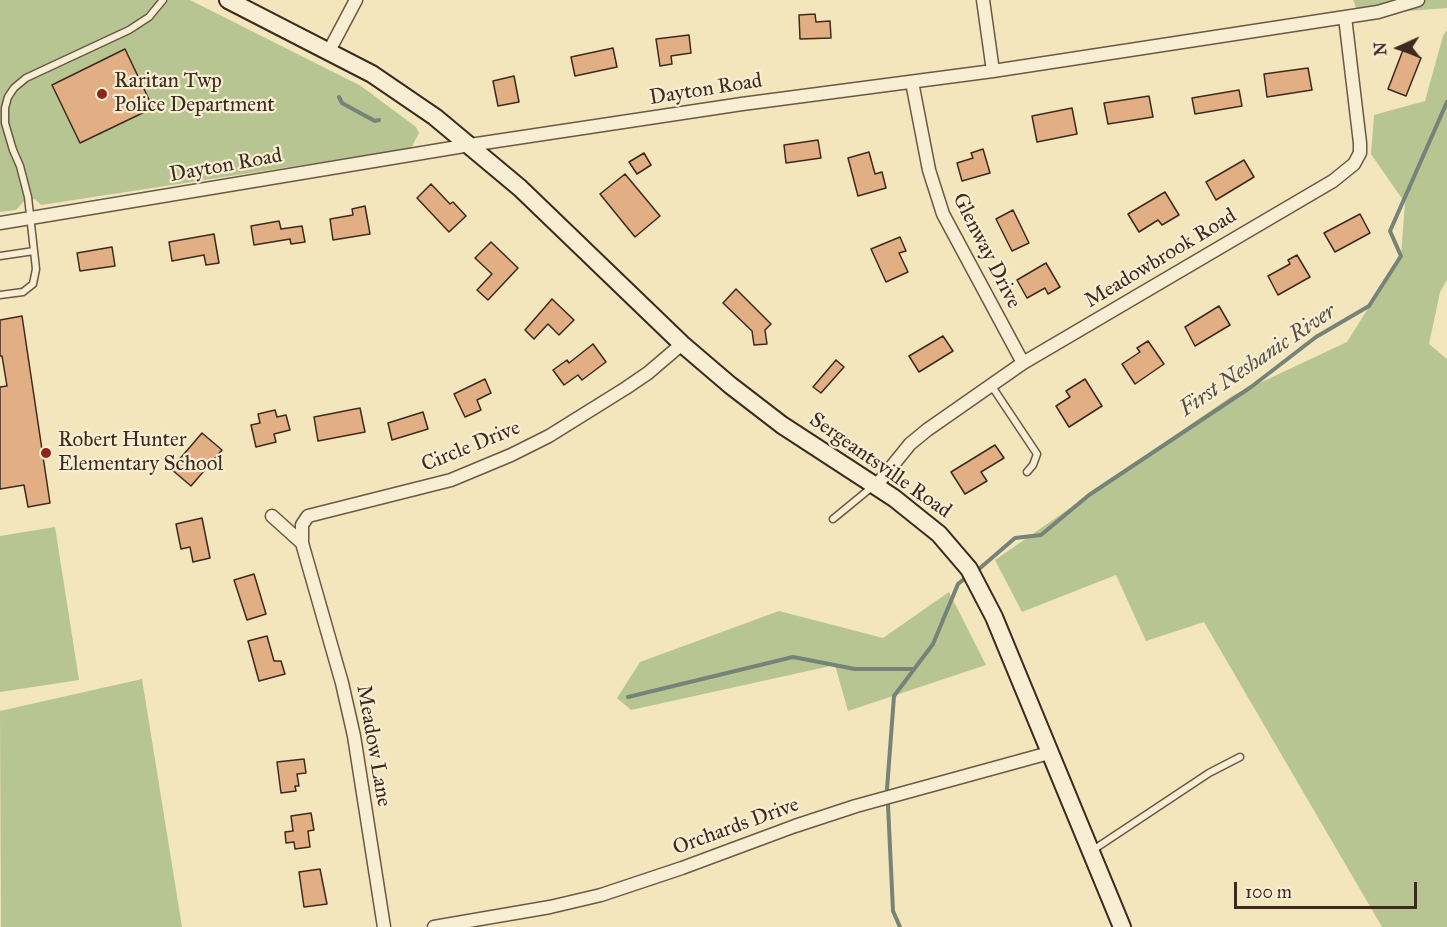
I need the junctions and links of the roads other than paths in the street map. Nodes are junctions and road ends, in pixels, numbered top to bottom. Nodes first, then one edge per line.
1 (163, 0) edge
2 (228, 0) edge
3 (356, 0) edge
4 (983, 0) edge
5 (1418, 0) edge
6 (1345, 17) junction
7 (329, 51) junction
8 (993, 71) junction
9 (912, 82) junction
10 (470, 145) junction
11 (31, 219) junction
12 (0, 223) edge
13 (34, 251) junction
14 (0, 256) edge
15 (0, 295) edge
16 (682, 344) junction
17 (1023, 363) junction
18 (991, 385) junction
19 (1027, 472) dead end
20 (875, 486) junction
21 (272, 516) dead end
22 (833, 519) dead end
23 (302, 543) junction
24 (1049, 753) junction
25 (1240, 757) dead end
26 (1090, 852) junction
27 (384, 927) edge
28 (434, 927) edge
29 (1122, 927) edge

1 - 11 lane
2 - 7 main road, Sergeantsville Road
3 - 7 street
4 - 8 street
5 - 6 street, Dayton Road
6 - 8 street, Dayton Road
6 - 17 street, Meadowbrook Road
7 - 10 main road, Sergeantsville Road
8 - 9 street, Dayton Road
9 - 10 street, Dayton Road
9 - 17 street, Glenway Drive
10 - 11 street, Dayton Road
10 - 16 main road, Sergeantsville Road
11 - 12 street, Dayton Road
11 - 13 lane
13 - 14 lane
13 - 15 lane
16 - 20 main road, Sergeantsville Road
16 - 23 street, Circle Drive
17 - 18 street, Meadowbrook Road
18 - 19 lane
18 - 20 street, Meadowbrook Road
20 - 22 lane
20 - 24 main road, Sergeantsville Road
21 - 23 street
23 - 27 street, Meadow Lane
24 - 26 main road, Sergeantsville Road
24 - 28 street, Orchards Drive
25 - 26 lane
26 - 29 main road, Sergeantsville Road

